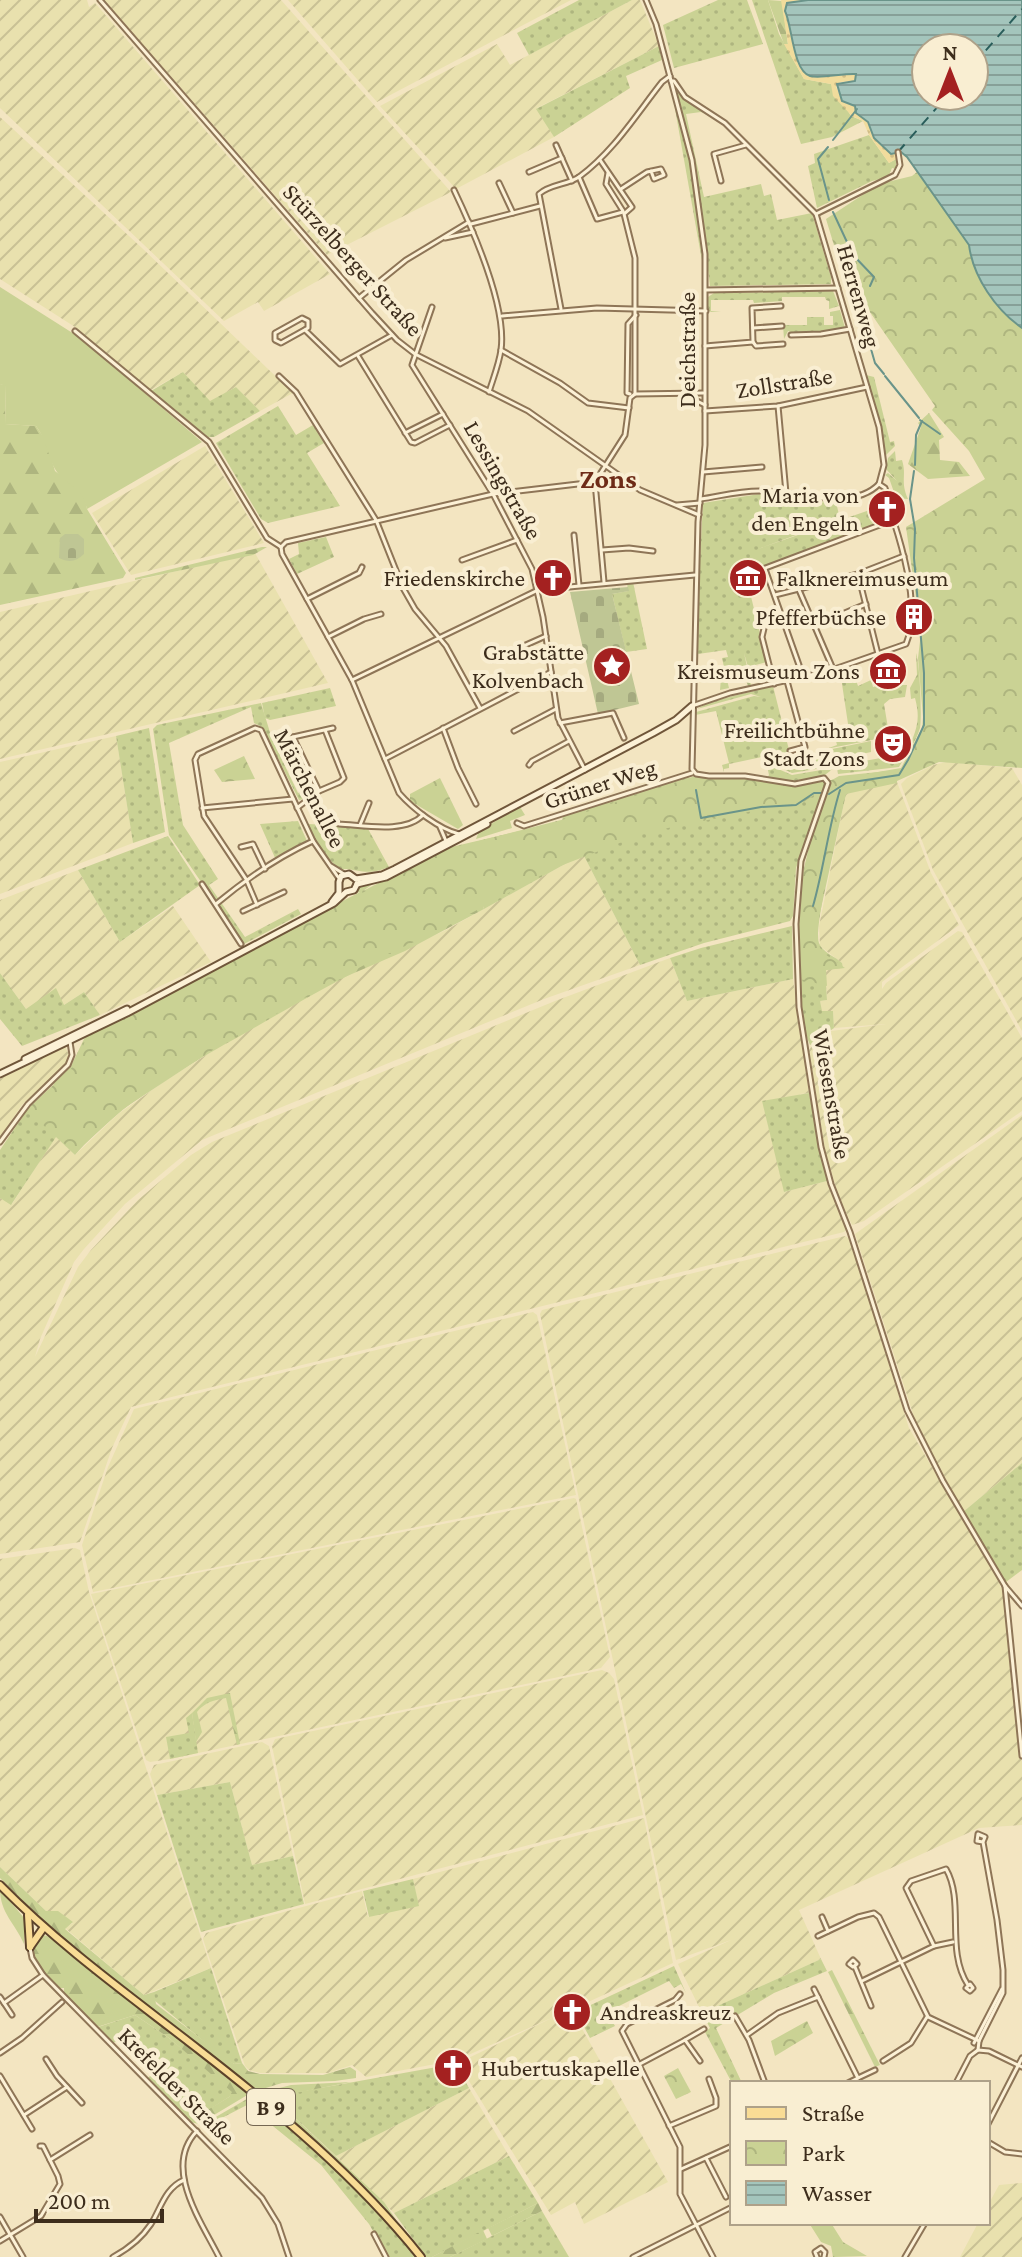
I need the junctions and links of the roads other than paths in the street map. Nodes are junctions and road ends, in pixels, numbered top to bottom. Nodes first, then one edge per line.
1 (100, 0) edge
2 (646, 0) edge
3 (670, 78) junction
4 (556, 145) dead end
5 (746, 145) junction
6 (898, 152) dead end
7 (562, 158) junction
8 (600, 160) junction
9 (651, 171) dead end
10 (529, 172) dead end
11 (608, 173) junction
12 (579, 177) junction
13 (572, 181) junction
14 (721, 181) dead end
15 (499, 183) dead end
16 (621, 189) junction
17 (454, 190) dead end
18 (540, 206) junction
19 (513, 213) junction
20 (624, 213) junction
21 (816, 214) junction
22 (470, 223) junction
23 (473, 232) junction
24 (441, 239) junction
25 (838, 288) junction
26 (706, 290) junction
27 (359, 298) junction
28 (781, 306) dead end
29 (432, 307) dead end
30 (561, 309) junction
31 (636, 309) junction
32 (706, 311) junction
33 (636, 315) junction
34 (500, 316) junction
35 (782, 326) dead end
36 (753, 328) junction
37 (850, 329) junction
38 (305, 330) junction
39 (75, 331) dead end
40 (392, 335) junction
41 (791, 335) dead end
42 (753, 342) junction
43 (783, 344) dead end
44 (705, 346) junction
45 (501, 350) junction
46 (415, 354) junction
47 (358, 356) junction
48 (279, 376) dead end
49 (868, 387) junction
50 (489, 392) junction
51 (705, 393) junction
52 (633, 394) junction
53 (683, 394) junction
54 (705, 405) junction
55 (778, 406) junction
56 (629, 408) junction
57 (705, 411) junction
58 (443, 414) junction
59 (450, 425) junction
60 (405, 433) junction
61 (604, 466) junction
62 (762, 467) dead end
63 (703, 472) junction
64 (595, 482) junction
65 (879, 484) junction
66 (786, 493) junction
67 (493, 494) junction
68 (700, 501) junction
69 (673, 505) junction
70 (699, 515) junction
71 (376, 520) junction
72 (894, 521) junction
73 (574, 535) dead end
74 (517, 540) junction
75 (281, 547) junction
76 (602, 550) junction
77 (653, 551) dead end
78 (904, 556) junction
79 (462, 560) dead end
80 (362, 567) dead end
81 (765, 569) junction
82 (752, 573) dead end
83 (858, 574) junction
84 (696, 575) junction
85 (605, 583) junction
86 (796, 583) dead end
87 (579, 585) junction
88 (799, 589) junction
89 (538, 590) junction
90 (775, 595) junction
91 (307, 599) junction
92 (866, 604) junction
93 (381, 614) dead end
94 (782, 615) junction
95 (814, 626) junction
96 (546, 636) junction
97 (328, 637) junction
98 (439, 638) junction
99 (878, 654) junction
100 (492, 660) dead end
101 (833, 669) junction
102 (551, 672) junction
103 (801, 678) junction
104 (352, 680) junction
105 (787, 681) junction
106 (774, 684) junction
107 (702, 696) junction
108 (692, 706) junction
109 (480, 708) junction
110 (556, 709) junction
111 (560, 723) junction
112 (333, 728) dead end
113 (443, 728) junction
114 (325, 730) junction
115 (514, 731) dead end
116 (293, 737) junction
117 (624, 738) dead end
118 (285, 740) dead end
119 (569, 741) junction
120 (790, 751) dead end
121 (385, 759) junction
122 (529, 765) dead end
123 (585, 770) junction
124 (694, 772) junction
125 (319, 791) junction
126 (293, 799) junction
127 (369, 803) dead end
128 (476, 804) dead end
129 (519, 804) junction
130 (202, 808) junction
131 (297, 808) junction
132 (424, 814) junction
133 (336, 821) dead end
134 (438, 823) junction
135 (517, 823) dead end
136 (360, 825) junction
137 (448, 830) junction
138 (459, 834) junction
139 (313, 841) junction
140 (450, 841) junction
141 (241, 847) dead end
142 (265, 869) junction
143 (342, 877) junction
144 (246, 879) junction
145 (357, 881) junction
146 (202, 884) dead end
147 (343, 890) junction
148 (284, 892) dead end
149 (216, 904) junction
150 (257, 905) junction
151 (243, 911) dead end
152 (241, 944) dead end
153 (71, 1039) junction
154 (0, 1073) edge
155 (0, 1142) edge
156 (1005, 1585) junction
157 (1022, 1606) edge
158 (1015, 1689) junction
159 (1022, 1689) edge
160 (1022, 1756) edge
161 (983, 1842) dead end
162 (0, 1885) edge
163 (28, 1913) junction
164 (822, 1917) dead end
165 (42, 1925) junction
166 (828, 1931) junction
167 (30, 1934) junction
168 (818, 1936) dead end
169 (955, 1942) junction
170 (934, 1946) junction
171 (30, 1947) junction
172 (902, 1963) junction
173 (855, 1967) dead end
174 (43, 1975) junction
175 (862, 1981) junction
176 (968, 1985) dead end
177 (814, 1989) dead end
178 (680, 1994) dead end
179 (0, 1997) edge
180 (818, 1997) junction
181 (62, 2002) dead end
182 (4, 2003) junction
183 (871, 2006) dead end
184 (12, 2015) dead end
185 (735, 2016) dead end
186 (928, 2017) junction
187 (704, 2029) dead end
188 (747, 2035) junction
189 (685, 2040) junction
190 (977, 2041) junction
191 (978, 2050) junction
192 (0, 2053) edge
193 (1022, 2058) edge
194 (46, 2059) dead end
195 (700, 2061) dead end
196 (883, 2061) dead end
197 (638, 2065) junction
198 (1020, 2066) edge
199 (875, 2070) dead end
200 (0, 2076) edge
201 (858, 2078) junction
202 (709, 2079) dead end
203 (764, 2081) edge
204 (852, 2081) edge
205 (957, 2081) edge
206 (67, 2087) junction
207 (82, 2103) dead end
208 (23, 2115) junction
209 (990, 2120) edge
210 (669, 2126) junction
211 (32, 2129) dead end
212 (197, 2131) junction
213 (90, 2135) dead end
214 (990, 2143) edge
215 (40, 2146) dead end
216 (730, 2147) edge
217 (1022, 2154) edge
218 (706, 2158) junction
219 (50, 2160) junction
220 (680, 2170) junction
221 (184, 2180) junction
222 (726, 2197) dead end
223 (730, 2208) edge
224 (0, 2217) edge
225 (924, 2225) edge
226 (696, 2226) junction
227 (11, 2234) junction
228 (374, 2234) dead end
229 (0, 2241) edge
230 (23, 2257) edge
231 (113, 2257) edge
232 (219, 2257) edge
233 (289, 2257) edge
234 (386, 2257) edge
235 (421, 2257) edge
236 (633, 2257) edge
237 (713, 2257) edge
238 (817, 2257) edge
239 (824, 2257) edge
240 (905, 2257) edge

1 - 27 street, Stürzelberger Straße
2 - 3 street, Deichstraße
3 - 5 street, Herrenweg
3 - 8 street
3 - 26 street, Deichstraße
4 - 7 street
5 - 14 street
5 - 21 street, Herrenweg
6 - 21 street
7 - 10 street
7 - 13 street
8 - 11 street
8 - 12 street
9 - 16 street
11 - 16 street
11 - 20 street
12 - 13 street
12 - 20 street
13 - 18 street
15 - 19 street
16 - 20 street
17 - 22 street
18 - 19 street
18 - 30 street
19 - 22 street
20 - 31 street
21 - 25 street, Herrenweg
22 - 23 street
22 - 24 street
23 - 24 street
23 - 34 street
24 - 27 street
25 - 26 street
25 - 37 street, Herrenweg
26 - 32 street, Deichstraße
27 - 40 street, Stürzelberger Straße
28 - 36 street
29 - 46 street
30 - 31 street
30 - 34 street
31 - 32 street
31 - 33 street
32 - 44 street, Deichstraße
33 - 52 street
33 - 52 street
34 - 45 street
35 - 36 street
36 - 42 street
37 - 41 street
37 - 49 street, Herrenweg
38 - 38 street
38 - 47 street
39 - 75 street
40 - 46 street, Stürzelberger Straße
40 - 47 street
42 - 43 street
42 - 44 street
44 - 51 street, Deichstraße
45 - 50 street
45 - 56 street
46 - 50 street, Stürzelberger Straße
46 - 58 street, Lessingstraße
47 - 60 street
48 - 71 street
49 - 55 street, Zollstraße
49 - 65 street, Herrenweg
50 - 61 street, Stürzelberger Straße
51 - 53 street
51 - 54 street, Deichstraße
52 - 53 street
52 - 56 street
53 - 54 street
54 - 57 street, Deichstraße
55 - 57 street, Zollstraße
55 - 66 street
56 - 61 street
57 - 63 street, Deichstraße
58 - 59 street, Lessingstraße
58 - 60 street
59 - 60 street
59 - 67 street, Lessingstraße
61 - 64 street
61 - 69 street, Stürzelberger Straße
62 - 63 street
63 - 68 street, Deichstraße
64 - 67 street
64 - 76 street
65 - 66 street, Stürzelberger Straße
65 - 72 street
66 - 68 street, Stürzelberger Straße
67 - 71 street
67 - 74 street, Lessingstraße
68 - 69 street, Stürzelberger Straße
68 - 70 street, Deichstraße
69 - 70 street, Stürzelberger Straße
70 - 84 street, Deichstraße
71 - 75 street
71 - 98 street
72 - 78 street
72 - 81 street
73 - 87 street
74 - 79 street
74 - 89 street, Lessingstraße
75 - 91 street
76 - 77 street
76 - 85 street
78 - 83 street
78 - 99 street
80 - 91 street
81 - 82 street
81 - 90 street
83 - 88 street
83 - 92 street
84 - 85 street
84 - 107 street, Deichstraße
85 - 87 street
86 - 88 street
87 - 89 street
88 - 90 street
88 - 95 street
89 - 96 street, Lessingstraße
89 - 98 street
90 - 94 street
91 - 97 street
92 - 95 street
92 - 99 street
93 - 97 street
94 - 103 street
94 - 106 street
95 - 101 street
96 - 100 street
96 - 102 street, Lessingstraße
97 - 104 street
98 - 104 street
98 - 109 street
99 - 101 street
101 - 103 street
102 - 109 street
102 - 110 street, Lessingstraße
103 - 105 street
104 - 121 street
105 - 106 street
105 - 120 street
106 - 107 street
107 - 108 street
107 - 108 street, Deichstraße
108 - 123 street
108 - 124 street
109 - 113 street
110 - 111 street, Lessingstraße
110 - 115 street
111 - 117 street
111 - 119 street, Lessingstraße
112 - 114 street
113 - 121 street
113 - 128 street
114 - 116 street
114 - 125 street
116 - 118 street
116 - 125 street
119 - 122 street
119 - 123 street, Lessingstraße
121 - 132 street
123 - 129 street
124 - 135 street, Grüner Weg
124 - 156 street, Wiesenstraße
125 - 131 street
126 - 130 street
126 - 130 street, Märchenallee
126 - 131 street, Märchenallee
127 - 136 street
129 - 138 street
129 - 140 street
130 - 144 street
131 - 139 street, Märchenallee
132 - 134 street
132 - 136 street
133 - 136 street
134 - 137 street
134 - 140 street
137 - 138 street
137 - 140 street
138 - 140 street
139 - 142 street
139 - 143 street, Märchenallee
140 - 145 street
140 - 145 street
141 - 142 street
142 - 144 street
143 - 145 street
143 - 147 street
144 - 149 street
144 - 150 street
145 - 147 street
146 - 149 street
147 - 153 street
148 - 150 street
149 - 152 street
150 - 151 street
153 - 154 street
153 - 155 street
156 - 157 street
156 - 158 street
158 - 159 street
158 - 160 street
161 - 190 street
162 - 163 main road, B 9
163 - 165 main road, B 9
163 - 167 main road
164 - 166 street
165 - 167 main road
165 - 171 main road
165 - 235 main road, B 9
166 - 168 street
166 - 172 street
167 - 171 main road
169 - 170 street
169 - 170 street
169 - 176 street
170 - 172 street
171 - 174 street, Krefelder Straße
172 - 175 street
172 - 186 street
173 - 175 street
174 - 182 street
174 - 212 street, Krefelder Straße
175 - 183 street
177 - 180 street
178 - 197 street
179 - 182 street
180 - 188 street
180 - 201 street
181 - 192 street
182 - 184 street
185 - 188 street
186 - 190 street
186 - 196 street
187 - 189 street
188 - 203 street
189 - 195 street
189 - 197 street
190 - 191 street
191 - 198 street
191 - 205 street
193 - 198 street
194 - 206 street
197 - 210 street
198 - 209 street
199 - 201 street
200 - 208 street
201 - 204 street
202 - 210 street
206 - 207 street
206 - 208 street
208 - 211 street
210 - 220 street
212 - 221 street
212 - 233 street, Krefelder Straße
213 - 219 street
214 - 217 street
215 - 219 street
216 - 218 street
218 - 220 street
218 - 222 street
219 - 227 street
220 - 226 street
221 - 231 street
221 - 232 street
223 - 226 street
224 - 227 street
225 - 240 street
226 - 236 street
226 - 237 street
227 - 229 street
227 - 230 street
228 - 234 street
238 - 239 street

